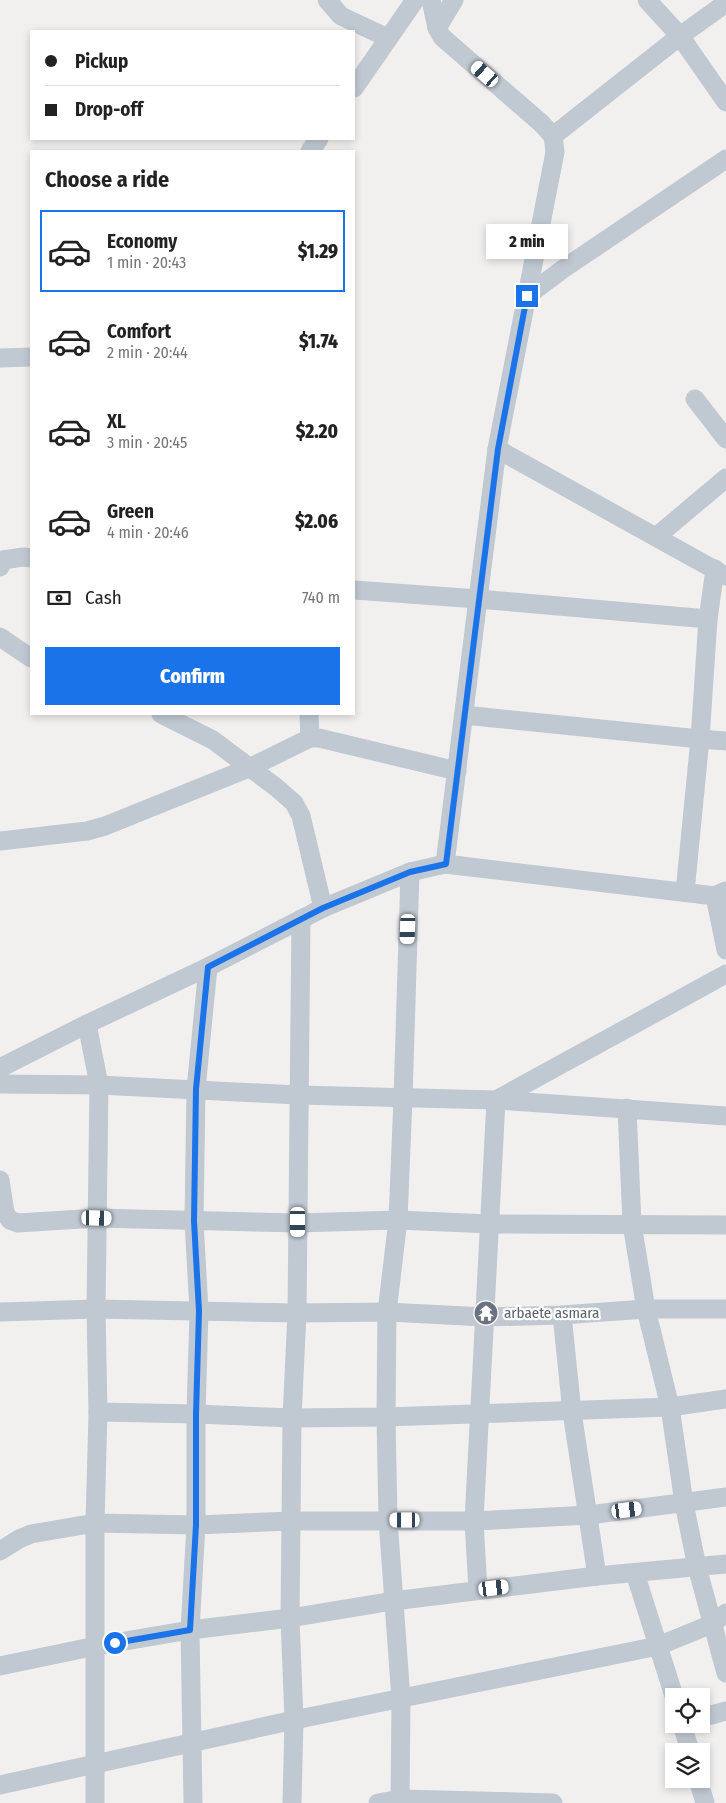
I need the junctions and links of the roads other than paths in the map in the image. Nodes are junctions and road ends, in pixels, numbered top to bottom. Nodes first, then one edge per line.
1 (328, 0) edge
2 (415, 0) edge
3 (431, 0) edge
4 (454, 0) edge
5 (647, 0) edge
6 (726, 2) edge
7 (437, 28) junction
8 (680, 36) junction
9 (388, 38) junction
10 (355, 87) edge
11 (726, 102) edge
12 (554, 136) junction
13 (726, 159) edge
14 (527, 296) junction
15 (30, 357) edge
16 (0, 358) edge
17 (695, 399) dead end
18 (726, 439) edge
19 (498, 449) junction
20 (726, 478) edge
21 (656, 537) junction
22 (30, 558) edge
23 (0, 567) edge
24 (721, 573) edge
25 (355, 590) edge
26 (478, 599) junction
27 (708, 619) junction
28 (0, 637) edge
29 (30, 657) edge
30 (163, 715) edge
31 (309, 715) edge
32 (464, 715) junction
33 (310, 738) junction
34 (700, 739) junction
35 (726, 741) edge
36 (249, 768) junction
37 (457, 771) junction
38 (0, 841) edge
39 (446, 864) junction
40 (410, 872) junction
41 (685, 892) junction
42 (721, 893) edge
43 (323, 908) junction
44 (301, 919) junction
45 (726, 950) edge
46 (208, 967) junction
47 (726, 974) edge
48 (87, 1024) junction
49 (0, 1068) edge
50 (0, 1084) edge
51 (99, 1085) junction
52 (196, 1089) junction
53 (298, 1095) junction
54 (404, 1098) junction
55 (496, 1100) junction
56 (627, 1108) junction
57 (726, 1116) edge
58 (0, 1180) edge
59 (97, 1218) junction
60 (398, 1220) junction
61 (194, 1221) junction
62 (298, 1222) junction
63 (490, 1224) junction
64 (632, 1224) junction
65 (726, 1225) edge
66 (96, 1309) junction
67 (646, 1309) junction
68 (726, 1309) edge
69 (199, 1311) junction
70 (0, 1312) edge
71 (387, 1312) junction
72 (297, 1314) junction
73 (562, 1315) junction
74 (485, 1317) junction
75 (726, 1399) edge
76 (670, 1408) junction
77 (98, 1412) junction
78 (572, 1412) junction
79 (196, 1414) junction
80 (478, 1414) junction
81 (386, 1417) junction
82 (292, 1418) junction
83 (726, 1497) edge
84 (684, 1503) junction
85 (589, 1515) junction
86 (388, 1520) junction
87 (290, 1521) junction
88 (474, 1521) junction
89 (95, 1523) junction
90 (196, 1525) junction
91 (0, 1551) edge
92 (726, 1564) edge
93 (697, 1567) junction
94 (636, 1573) junction
95 (597, 1576) junction
96 (478, 1590) junction
97 (393, 1601) junction
98 (290, 1618) junction
99 (719, 1619) edge
100 (190, 1630) junction
101 (96, 1646) junction
102 (658, 1646) junction
103 (0, 1666) edge
104 (726, 1673) edge
105 (671, 1688) edge
106 (400, 1699) junction
107 (726, 1711) edge
108 (710, 1715) edge
109 (294, 1720) junction
110 (192, 1742) junction
111 (94, 1765) junction
112 (0, 1785) edge
113 (701, 1788) edge
114 (400, 1801) edge
115 (95, 1803) edge
116 (194, 1803) edge
117 (292, 1803) edge
118 (378, 1803) edge
119 (554, 1803) edge
120 (705, 1803) edge

1 - 9 street
2 - 9 street
3 - 7 street
4 - 7 street
5 - 8 street
6 - 8 street
7 - 12 street
8 - 11 street
8 - 12 street
9 - 10 street
12 - 14 street
13 - 14 street
14 - 19 street
15 - 16 street
17 - 18 street
19 - 21 street
19 - 26 street
20 - 21 street
21 - 24 street
22 - 23 street
24 - 27 street
25 - 26 street
26 - 27 street
26 - 32 street
27 - 34 street
28 - 29 street
30 - 36 street
31 - 33 street
32 - 34 street
32 - 37 street
33 - 36 street
33 - 37 street
34 - 35 street
34 - 41 street
36 - 38 street
36 - 43 street
37 - 39 street
39 - 40 street
39 - 41 street
40 - 43 street
40 - 54 street
41 - 42 street
42 - 45 street
43 - 44 street
44 - 46 street
44 - 53 street
46 - 48 street
46 - 52 street
47 - 55 street
48 - 49 street
48 - 51 street
50 - 51 street
51 - 52 street
51 - 59 street
52 - 53 street
52 - 61 street
53 - 54 street
53 - 62 street
54 - 55 street
54 - 60 street
55 - 56 street
55 - 63 street
56 - 57 street
56 - 64 street
58 - 59 street
59 - 61 street
59 - 66 street
60 - 62 street
60 - 63 street
60 - 71 street
61 - 62 street
61 - 69 street
62 - 72 street
63 - 64 street
63 - 74 street
64 - 65 street
64 - 67 street
66 - 69 street
66 - 70 street
66 - 77 street
67 - 68 street
67 - 73 street
67 - 76 street
69 - 72 street
69 - 79 street
71 - 72 street
71 - 74 street
71 - 81 street
72 - 82 street
73 - 74 street
73 - 78 street
74 - 80 street
75 - 76 street
76 - 78 street
76 - 84 street
77 - 79 street
77 - 89 street
78 - 80 street
78 - 85 street
79 - 82 street
79 - 90 street
80 - 81 street
80 - 88 street
81 - 82 street
81 - 86 street
82 - 87 street
83 - 84 street
84 - 85 street
84 - 93 street
85 - 88 street
85 - 95 street
86 - 87 street
86 - 88 street
86 - 97 street
87 - 90 street
87 - 98 street
88 - 96 street
89 - 90 street
89 - 91 street
89 - 101 street
90 - 100 street
92 - 93 street
93 - 94 street
93 - 99 street
94 - 95 street
94 - 102 street
95 - 96 street
96 - 97 street
97 - 98 street
97 - 106 street
98 - 100 street
98 - 109 street
99 - 102 street
99 - 104 street
100 - 101 street
100 - 110 street
101 - 103 street
101 - 111 street
102 - 105 street
102 - 106 street
106 - 109 street
106 - 114 street
107 - 108 street
109 - 110 street
109 - 117 street
110 - 111 street
110 - 116 street
111 - 112 street
111 - 115 street
113 - 120 street
114 - 118 street
114 - 119 street

